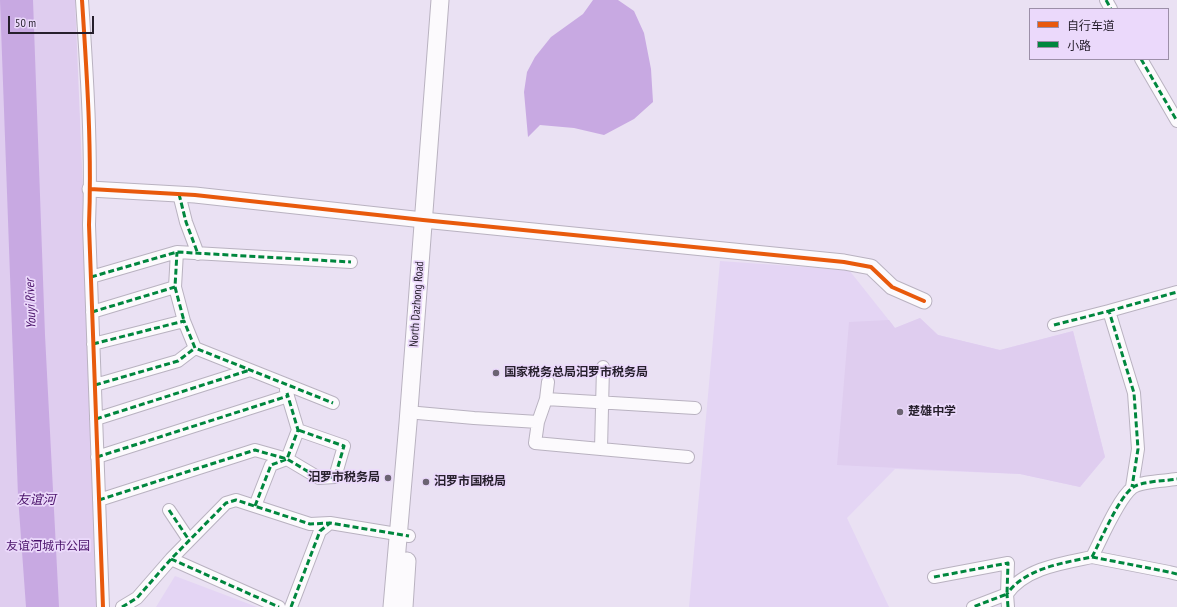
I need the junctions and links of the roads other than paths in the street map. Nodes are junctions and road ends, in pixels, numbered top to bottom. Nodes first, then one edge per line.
1 (82, 0) edge
2 (440, 0) edge
3 (451, 0) edge
4 (1142, 60) edge
5 (1177, 121) edge
6 (90, 190) junction
7 (180, 194) junction
8 (428, 221) junction
9 (177, 252) junction
10 (198, 254) junction
11 (351, 262) dead end
12 (91, 277) junction
13 (175, 287) junction
14 (1177, 292) edge
15 (924, 301) dead end
16 (1109, 311) junction
17 (92, 312) junction
18 (184, 321) junction
19 (1054, 325) dead end
20 (93, 344) junction
21 (195, 348) junction
22 (603, 367) dead end
23 (250, 370) junction
24 (548, 382) dead end
25 (95, 385) junction
26 (287, 391) junction
27 (546, 399) junction
28 (602, 402) junction
29 (333, 403) dead end
30 (695, 408) dead end
31 (418, 413) junction
32 (96, 419) junction
33 (538, 422) junction
34 (298, 430) junction
35 (601, 449) junction
36 (97, 457) junction
37 (688, 457) dead end
38 (287, 459) junction
39 (1177, 480) edge
40 (1132, 487) junction
41 (99, 500) junction
42 (255, 506) junction
43 (169, 510) dead end
44 (330, 523) junction
45 (404, 535) junction
46 (189, 540) junction
47 (1092, 557) junction
48 (171, 559) junction
49 (1177, 574) edge
50 (934, 577) dead end
51 (1007, 594) junction
52 (102, 607) edge
53 (122, 607) edge
54 (279, 607) edge
55 (291, 607) edge
56 (392, 607) edge
57 (404, 607) edge
58 (973, 607) edge
59 (1008, 607) edge

1 - 6 street
2 - 8 main road, North Dazhong Road
3 - 8 main road, North Dazhong Road
4 - 5 street
6 - 7 street
6 - 12 street
7 - 8 street
7 - 10 street
8 - 15 street
8 - 31 main road, North Dazhong Road
8 - 45 main road, North Dazhong Road
9 - 10 street
9 - 12 street
9 - 13 street
10 - 11 street
12 - 17 street
13 - 17 street
13 - 18 street
14 - 16 street
16 - 19 street
16 - 40 street
17 - 20 street
18 - 20 street
18 - 21 street
20 - 25 street
21 - 23 street
21 - 25 street
22 - 28 street
23 - 26 street
23 - 32 street
24 - 27 street
25 - 32 street
26 - 29 street
26 - 34 street
26 - 36 street
27 - 28 street
27 - 33 street
28 - 30 street
28 - 35 street
31 - 33 street
31 - 45 main road, North Dazhong Road
32 - 36 street
33 - 35 street
34 - 38 street
34 - 38 street
35 - 37 street
36 - 41 street
38 - 41 street
38 - 42 street
39 - 40 street
40 - 47 street
41 - 52 street
42 - 44 street
42 - 46 street
43 - 46 street
44 - 45 street
44 - 55 street
45 - 56 main road, North Dazhong Road
45 - 57 main road, North Dazhong Road
46 - 48 street
47 - 49 street
47 - 51 street
48 - 53 street
48 - 54 street
50 - 51 street
51 - 58 street
51 - 59 street

